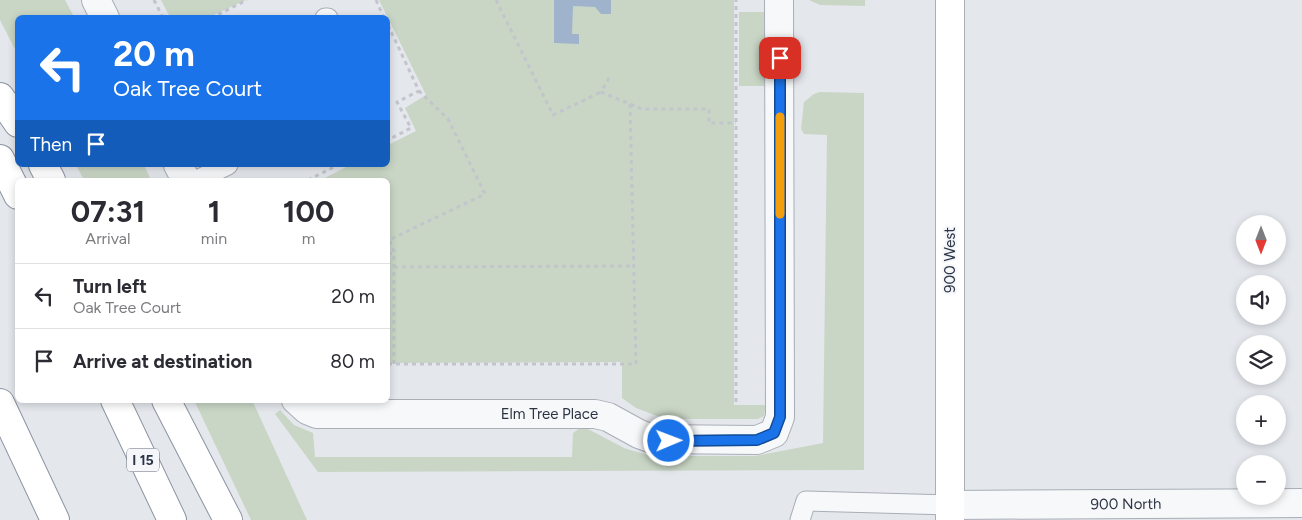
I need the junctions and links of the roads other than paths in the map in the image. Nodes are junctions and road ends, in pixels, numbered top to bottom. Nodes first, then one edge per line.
1 (96, 0) edge
2 (779, 0) edge
3 (950, 0) edge
4 (104, 15) edge
5 (0, 97) edge
6 (15, 119) edge
7 (0, 159) edge
8 (224, 167) edge
9 (201, 178) edge
10 (15, 189) edge
11 (0, 403) edge
12 (116, 403) edge
13 (168, 403) edge
14 (307, 407) edge
15 (1302, 503) edge
16 (950, 512) edge
17 (55, 520) edge
18 (172, 520) edge
19 (228, 520) edge
20 (800, 520) edge

1 - 4 street
2 - 14 street, Elm Tree Place
3 - 16 main road, 900 West
5 - 6 main road
7 - 10 main road
8 - 9 lane
11 - 17 main road
12 - 18 main road, I 15
13 - 19 main road
15 - 16 street, 900 North
16 - 20 lane

